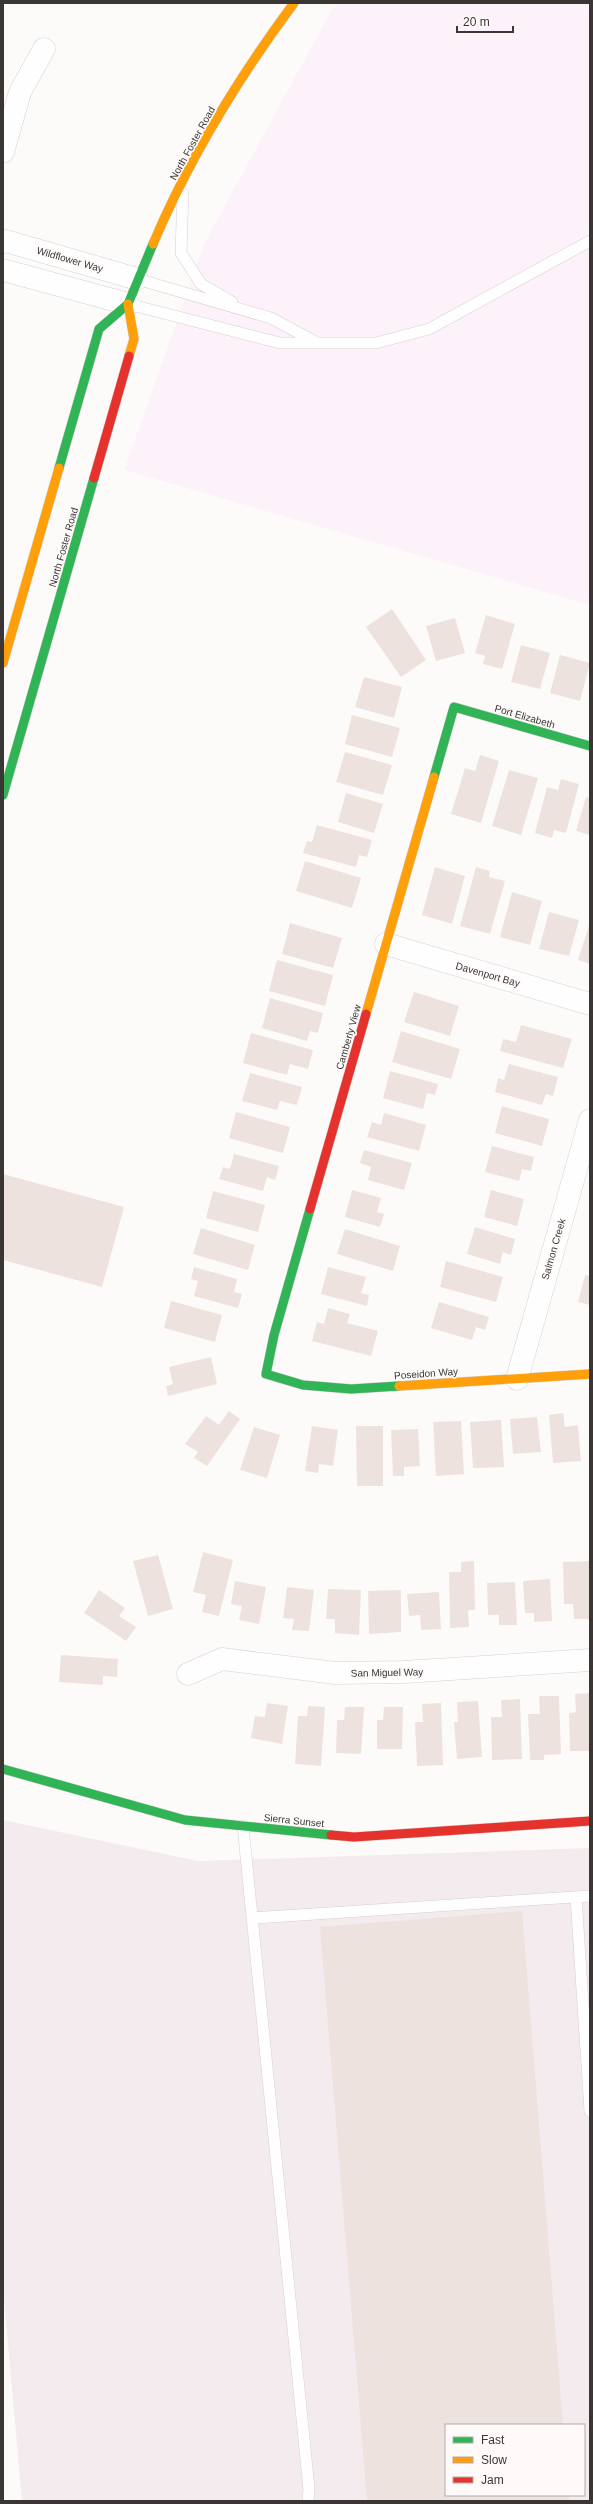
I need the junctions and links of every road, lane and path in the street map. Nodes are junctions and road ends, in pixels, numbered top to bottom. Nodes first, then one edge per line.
1 (294, 3) edge
2 (44, 49) dead end
3 (3, 152) edge
4 (183, 181) junction
5 (590, 240) edge
6 (3, 242) edge
7 (3, 270) edge
8 (137, 279) junction
9 (128, 304) junction
10 (246, 310) junction
11 (314, 342) junction
12 (3, 663) edge
13 (454, 707) joint
14 (590, 746) edge
15 (3, 795) edge
16 (386, 944) junction
17 (590, 1004) edge
18 (590, 1120) edge
19 (266, 1374) joint
20 (590, 1374) edge
21 (517, 1379) junction
22 (590, 1660) edge
23 (188, 1674) dead end
24 (3, 1769) edge
25 (590, 1821) edge
26 (243, 1826) junction
27 (590, 1896) edge
28 (576, 1897) junction
29 (252, 1918) junction
30 (590, 2111) edge
31 (308, 2501) edge

1 - 4 street, North Foster Road
2 - 3 street
4 - 8 street, North Foster Road
4 - 10 lane
5 - 11 lane
6 - 8 street, Wildflower Way
7 - 9 street
8 - 9 street, North Foster Road
8 - 10 lane
9 - 11 lane
9 - 12 street, North Foster Road
9 - 15 street, North Foster Road
10 - 11 lane
13 - 14 street, Port Elizabeth
13 - 16 street, Camberly View
16 - 17 street, Davenport Bay
16 - 19 street, Camberly View
18 - 21 street, Salmon Creek
19 - 21 street, Poseidon Way
20 - 21 street, Poseidon Way
22 - 23 street, San Miguel Way
24 - 26 street, Sierra Sunset
25 - 26 street, Sierra Sunset
26 - 29 lane
27 - 28 lane
28 - 29 lane
28 - 30 lane
29 - 31 lane

